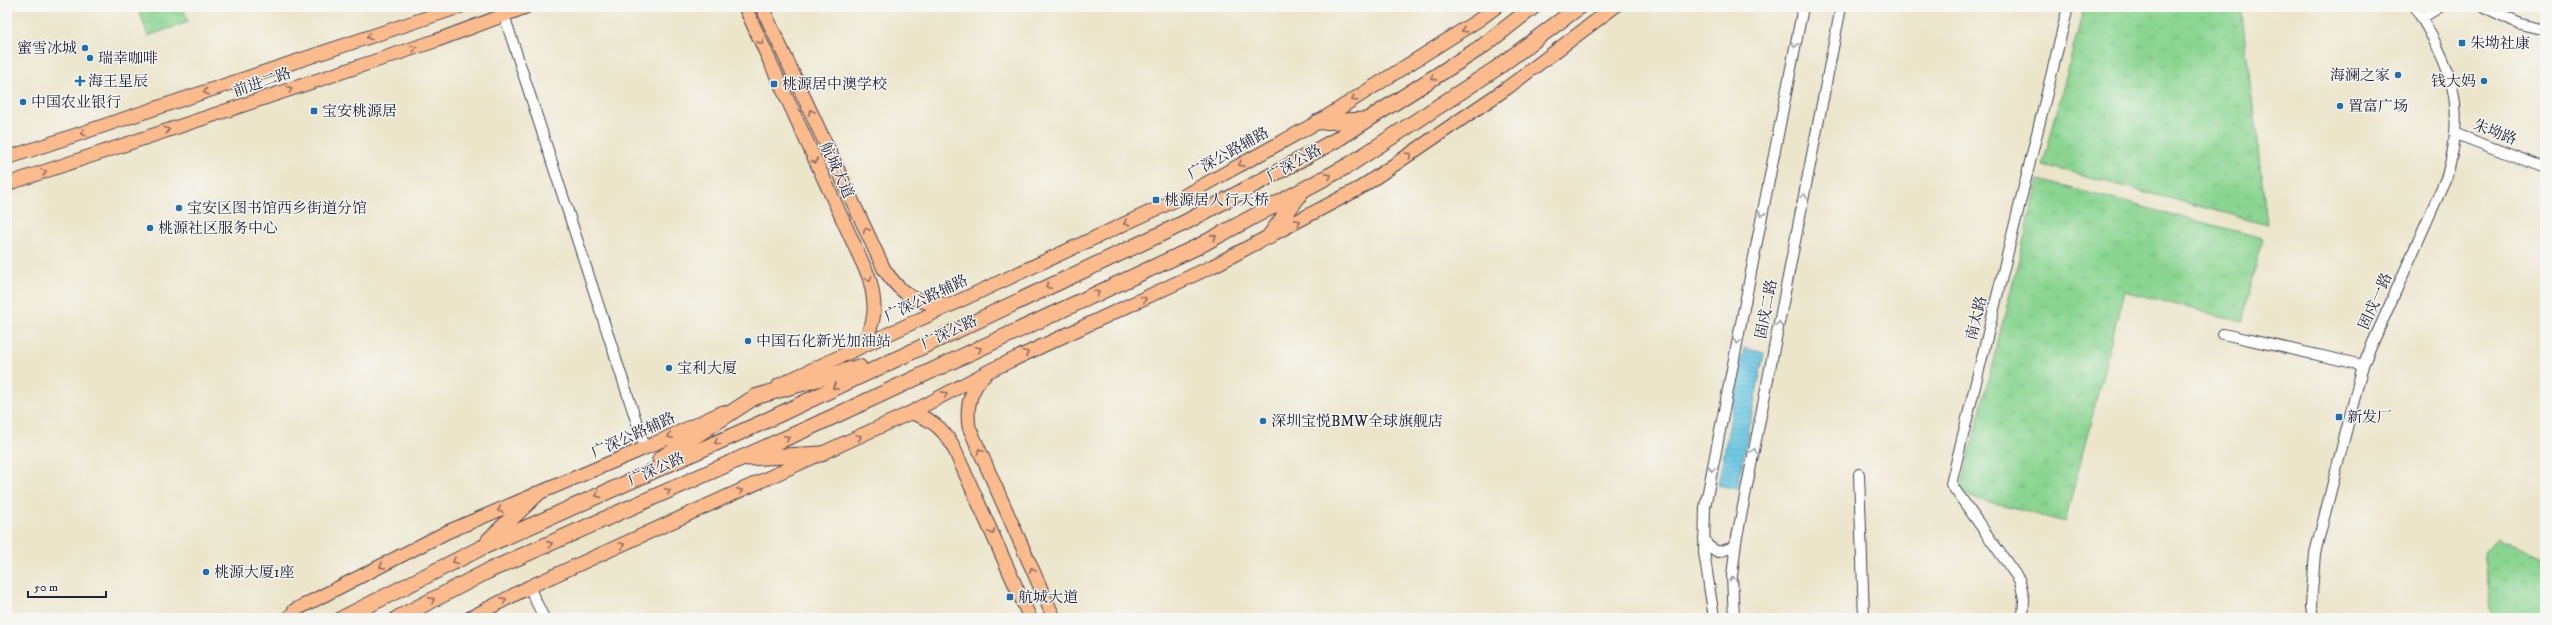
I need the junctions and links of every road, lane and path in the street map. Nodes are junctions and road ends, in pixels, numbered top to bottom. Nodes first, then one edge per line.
1 (459, 7) edge
2 (526, 7) edge
3 (745, 7) edge
4 (762, 7) edge
5 (1533, 7) edge
6 (1579, 7) edge
7 (1614, 7) edge
8 (1803, 7) edge
9 (1841, 7) edge
10 (2068, 7) edge
11 (2415, 7) edge
12 (2440, 7) edge
13 (2484, 7) edge
14 (1489, 9) edge
15 (504, 15) junction
16 (2422, 18) junction
17 (2545, 30) edge
18 (1366, 120) junction
19 (1318, 122) junction
20 (2456, 134) junction
21 (7, 158) edge
22 (2545, 168) edge
23 (7, 184) edge
24 (1303, 190) junction
25 (1269, 237) junction
26 (949, 304) junction
27 (2224, 334) dead end
28 (857, 348) junction
29 (899, 356) junction
30 (2363, 365) junction
31 (991, 370) junction
32 (755, 397) junction
33 (910, 413) junction
34 (645, 448) junction
35 (821, 454) junction
36 (739, 459) junction
37 (1859, 474) dead end
38 (623, 484) junction
39 (537, 494) junction
40 (1002, 500) junction
41 (981, 509) junction
42 (1704, 538) junction
43 (1736, 542) junction
44 (481, 548) junction
45 (529, 587) junction
46 (410, 614) edge
47 (289, 618) edge
48 (344, 618) edge
49 (398, 618) edge
50 (470, 618) edge
51 (544, 618) edge
52 (1030, 618) edge
53 (1054, 618) edge
54 (1714, 618) edge
55 (1734, 618) edge
56 (1864, 618) edge
57 (2023, 618) edge
58 (2313, 618) edge

1 -> 21 main road, 前进二路
2 - 15 main road, 前进二路
3 -> 28 main road, 航城大道
26 -> 4 main road, 航城大道
5 -> 18 highway, 广深公路
24 -> 6 highway, 广深公路
25 -> 7 main road
8 -> 42 street, 固戍二路
43 -> 9 street, 固戍二路
10 - 57 street, 南太路
11 - 16 street, 固戍一路
12 - 16 street
13 - 17 street
14 -> 19 main road, 广深公路辅路
23 -> 15 main road, 前进二路
15 - 34 street
16 - 20 street, 固戍一路
18 - 19 highway
18 -> 29 highway, 广深公路
19 -> 26 main road, 广深公路辅路
20 - 22 street, 朱坳路
20 - 30 street, 固戍一路
24 - 25 highway
36 -> 24 highway, 广深公路
31 -> 25 main road
26 - 28 main road, 广深公路辅路
27 - 30 street
28 - 32 main road, 广深公路辅路
29 - 32 highway
29 -> 38 highway, 广深公路
30 - 58 street, 固戍一路
33 -> 31 main road
40 -> 31 main road
32 -> 34 main road, 广深公路辅路
32 - 38 highway
35 -> 33 main road
33 - 41 main road
34 - 39 main road, 广深公路辅路
35 - 36 highway
45 -> 35 main road
46 -> 36 highway, 广深公路
37 - 56 street
38 -> 44 highway, 广深公路
39 - 44 highway
39 -> 47 main road, 广深公路辅路
40 - 41 main road
53 -> 40 main road
41 -> 52 main road
42 - 43 street
42 - 54 street, 固戍二路
55 -> 43 street, 固戍二路
44 -> 48 highway, 广深公路
50 -> 45 main road
45 - 51 street
46 - 49 highway, 广深公路

